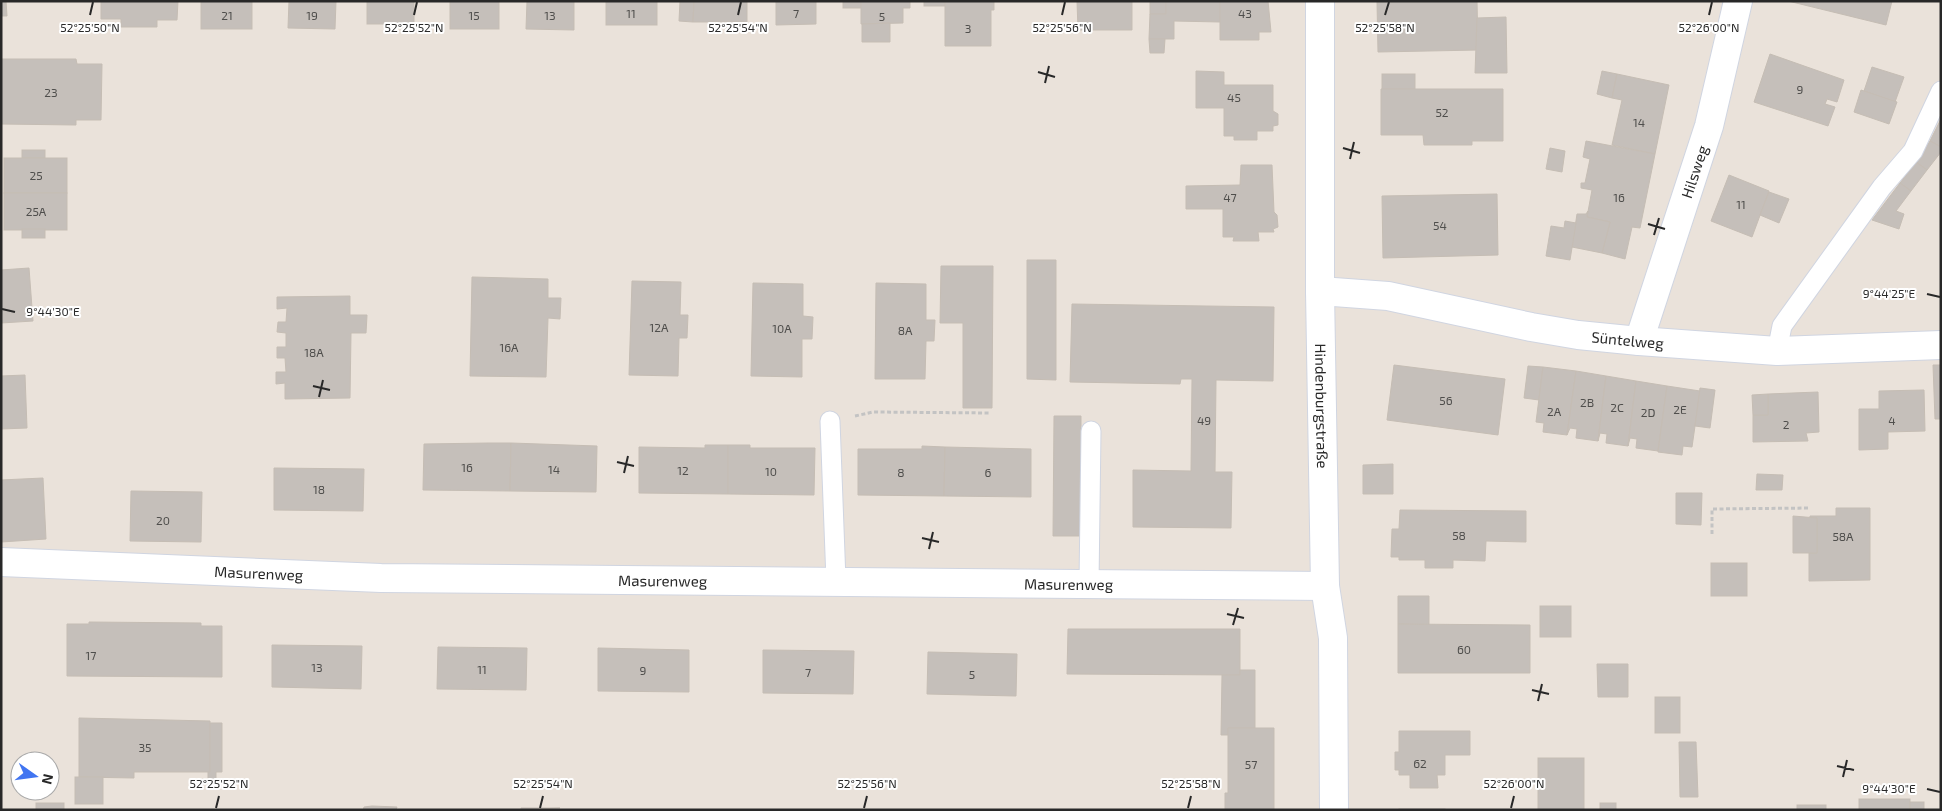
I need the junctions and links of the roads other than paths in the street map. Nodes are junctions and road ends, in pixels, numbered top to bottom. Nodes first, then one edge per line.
1 (1320, 1) edge
2 (1738, 1) edge
3 (1941, 91) edge
4 (1320, 291) junction
5 (1639, 341) junction
6 (1941, 345) edge
7 (1777, 351) junction
8 (830, 421) road end
9 (1091, 431) dead end
10 (1, 562) edge
11 (836, 582) junction
12 (1089, 584) junction
13 (1325, 586) junction
14 (1334, 810) edge

1 - 4 street, Hindenburgstraße
2 - 5 street, Hilsweg
3 - 7 lane
4 - 5 street, Süntelweg
4 - 13 street, Hindenburgstraße
5 - 7 street, Süntelweg
6 - 7 street, Süntelweg
8 - 11 lane
9 - 12 lane
10 - 11 street, Masurenweg
11 - 12 street, Masurenweg
12 - 13 street, Masurenweg
13 - 14 street, Hindenburgstraße

